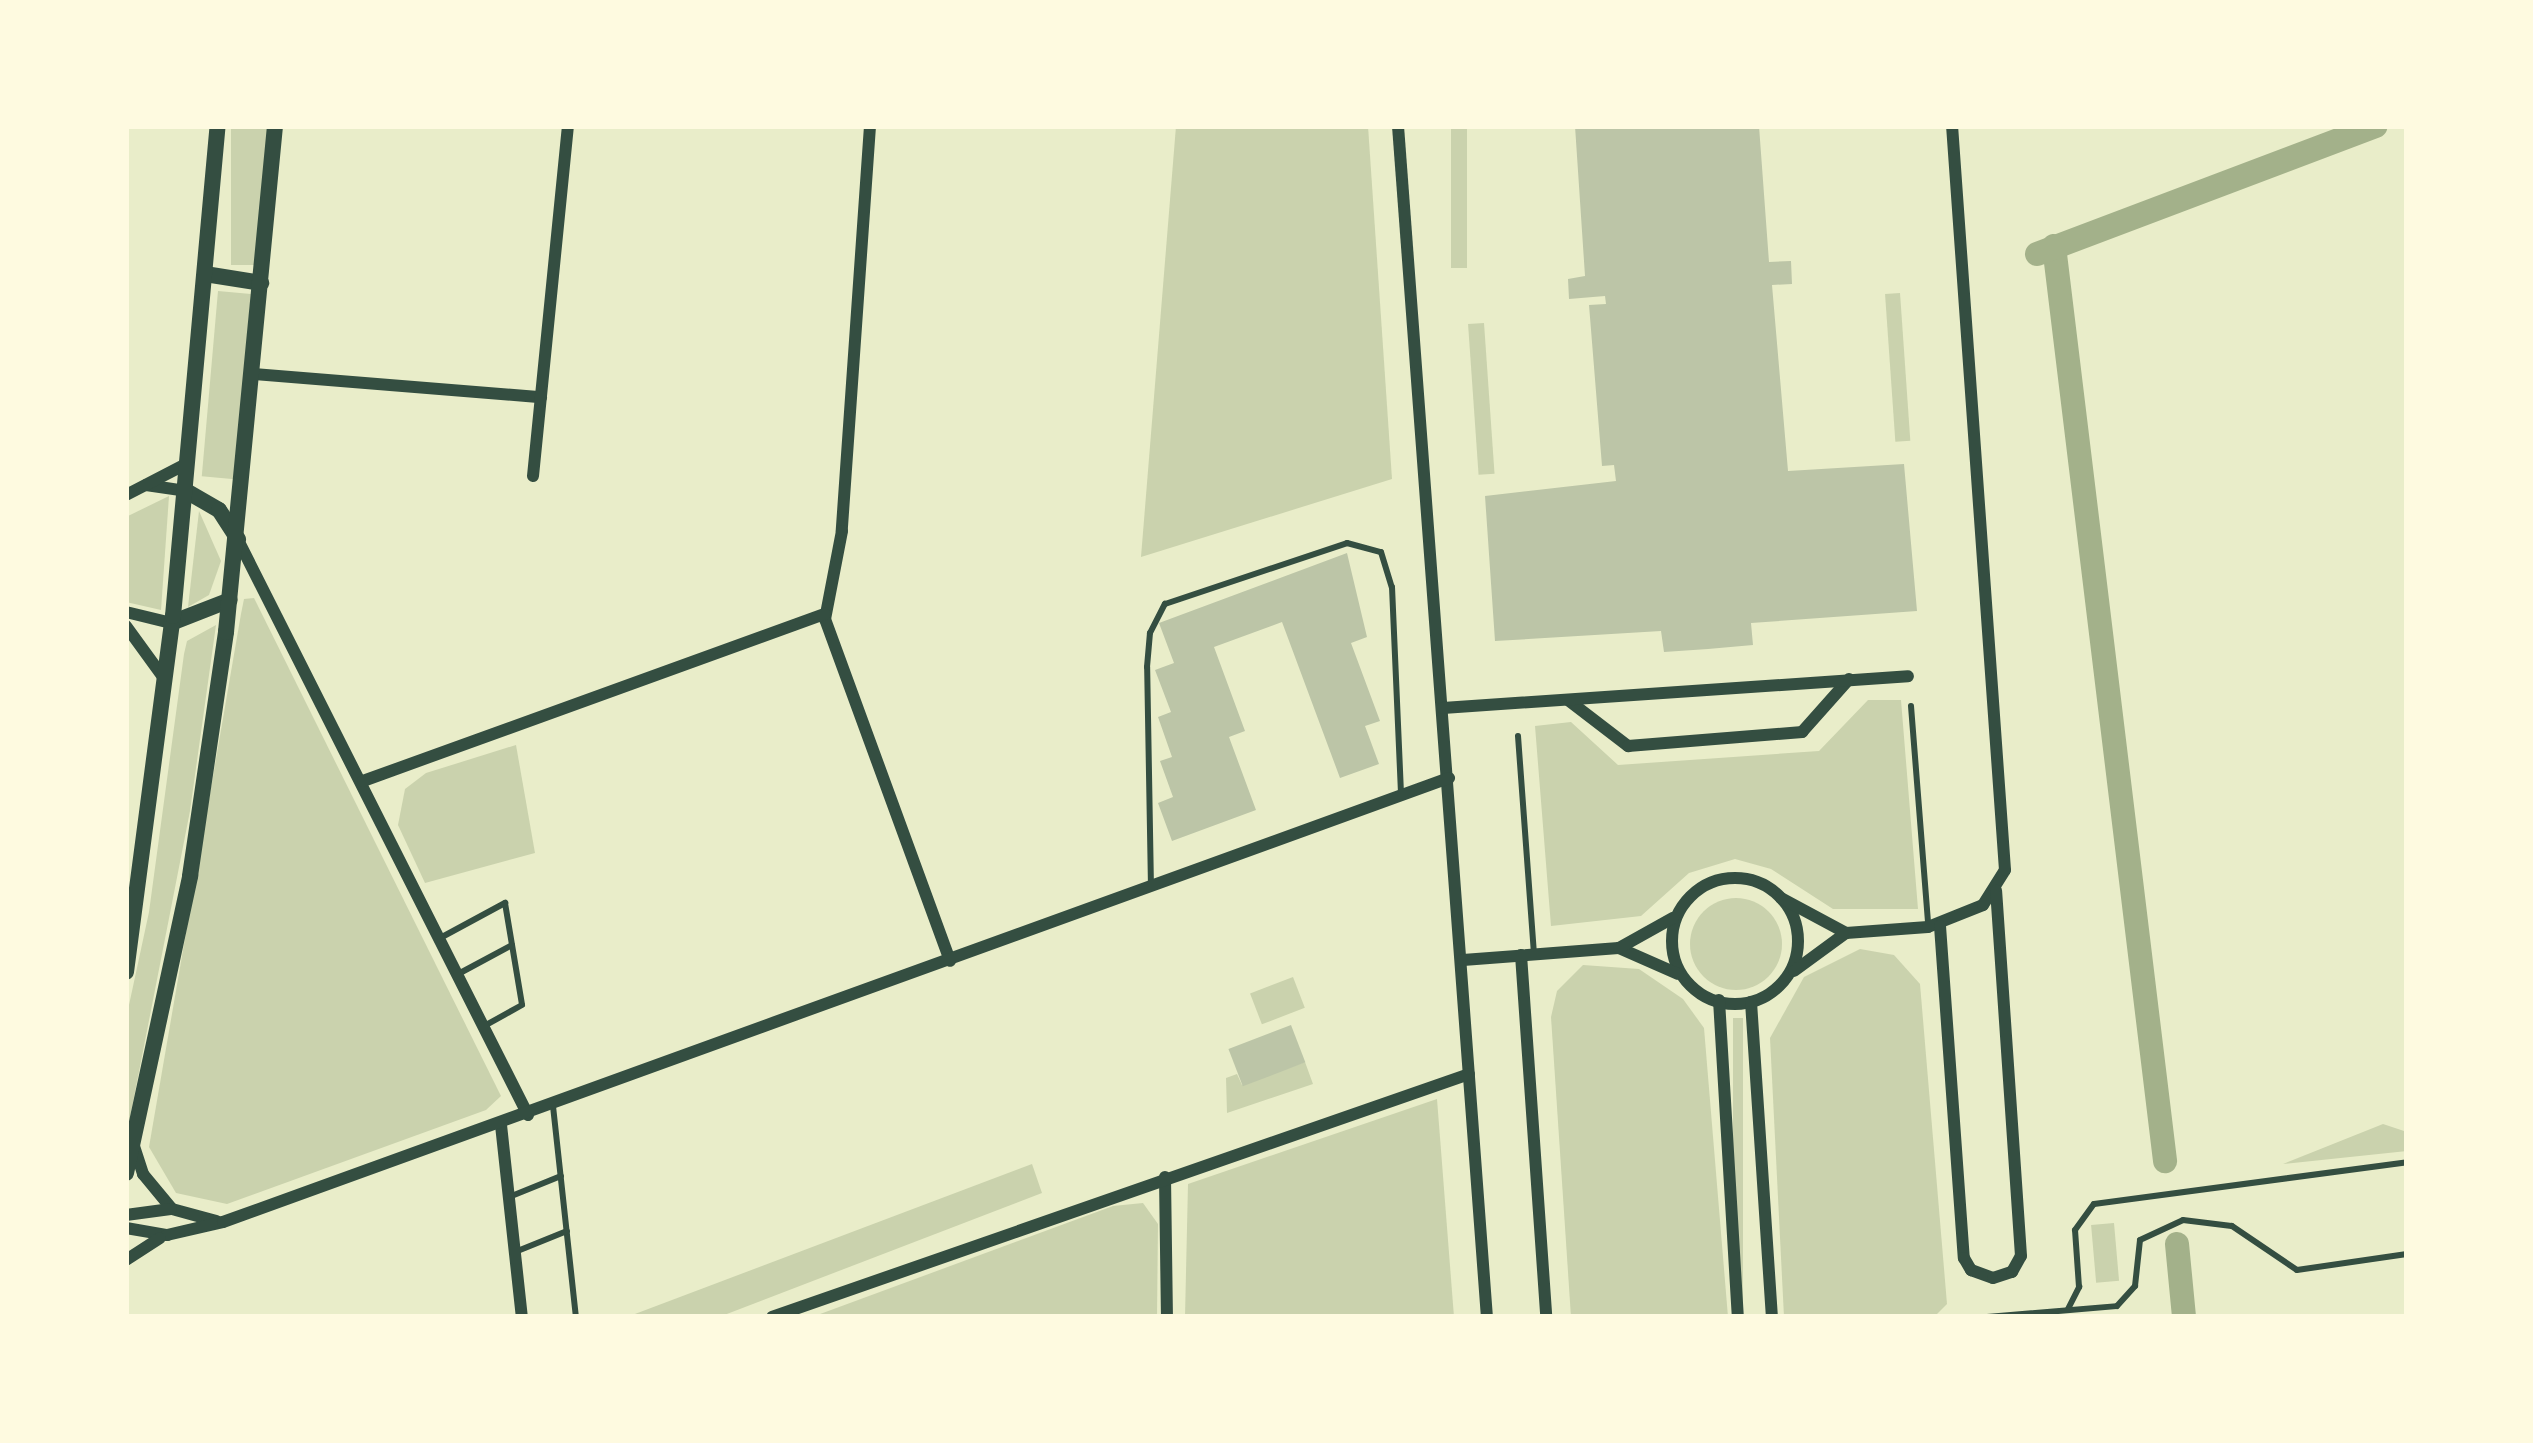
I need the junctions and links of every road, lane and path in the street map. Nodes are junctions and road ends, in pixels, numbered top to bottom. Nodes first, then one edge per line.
1 (218, 126) edge
2 (274, 126) edge
3 (568, 126) edge
4 (870, 126) edge
5 (1398, 126) edge
6 (1952, 126) edge
7 (205, 274) junction
8 (261, 283) junction
9 (253, 374) junction
10 (541, 397) junction
11 (188, 463) junction
12 (533, 476) dead end
13 (146, 484) junction
14 (186, 491) junction
15 (126, 495) edge
16 (238, 539) junction
17 (230, 600) junction
18 (126, 612) edge
19 (825, 614) junction
20 (172, 620) junction
21 (126, 626) edge
22 (1908, 676) dead end
23 (164, 679) junction
24 (1849, 680) junction
25 (1567, 699) junction
26 (1911, 706) dead end
27 (1443, 708) junction
28 (1518, 736) dead end
29 (1449, 778) junction
30 (363, 781) junction
31 (1401, 797) junction
32 (1151, 888) junction
33 (1996, 891) junction
34 (1781, 898) junction
35 (1673, 918) junction
36 (1934, 926) junction
37 (1846, 933) junction
38 (442, 937) junction
39 (512, 945) junction
40 (1618, 948) junction
41 (1527, 955) junction
42 (1462, 959) junction
43 (950, 961) junction
44 (126, 972) edge
45 (460, 973) junction
46 (1683, 976) junction
47 (1789, 976) junction
48 (1719, 1000) junction
49 (1750, 1002) junction
50 (486, 1025) junction
51 (1469, 1074) junction
52 (553, 1106) junction
53 (528, 1114) junction
54 (501, 1124) junction
55 (133, 1142) junction
56 (2407, 1162) edge
57 (126, 1173) edge
58 (561, 1176) junction
59 (1165, 1177) junction
60 (509, 1197) junction
61 (172, 1209) junction
62 (126, 1215) edge
63 (223, 1222) junction
64 (126, 1228) edge
65 (567, 1232) junction
66 (167, 1235) junction
67 (514, 1252) junction
68 (2407, 1253) edge
69 (126, 1260) edge
70 (2066, 1311) junction
71 (522, 1317) edge
72 (576, 1317) edge
73 (772, 1317) edge
74 (1167, 1317) edge
75 (1486, 1317) edge
76 (1546, 1317) edge
77 (1738, 1317) edge
78 (1772, 1317) edge
79 (1987, 1317) edge

1 - 7 main road
2 - 8 main road
3 - 10 street
4 - 19 street
5 - 27 street
6 - 33 street
7 - 8 main road
7 - 11 main road
8 - 9 main road
9 - 10 street
9 - 16 main road
10 - 12 street
11 - 13 street
11 - 14 main road
13 - 14 street
13 - 15 street
14 - 16 main road
14 - 20 main road
16 - 17 main road
16 - 30 street
17 - 20 main road
17 - 55 main road
18 - 20 street
19 - 30 street
19 - 43 street
20 - 23 main road
21 - 23 street
22 - 24 street
23 - 44 main road
24 - 25 street
24 - 25 street
25 - 27 street
26 - 36 lane
27 - 29 street
28 - 41 lane
29 - 31 street
29 - 42 street
30 - 38 street
31 - 32 street
31 - 32 lane
32 - 43 street
33 - 36 street
33 - 36 street
34 - 35 street
34 - 37 street
34 - 47 street
35 - 40 street
35 - 46 street
36 - 37 street
37 - 47 street
38 - 39 lane
38 - 45 street
39 - 45 lane
39 - 50 lane
40 - 41 street
40 - 46 street
41 - 42 street
41 - 76 street
42 - 51 street
43 - 52 street
45 - 50 street
46 - 48 street
47 - 49 street
48 - 49 street
48 - 77 street
49 - 78 street
50 - 53 street
51 - 59 street
51 - 75 street
52 - 53 street
52 - 58 lane
53 - 54 street
54 - 60 street
54 - 63 street
55 - 57 main road
55 - 61 street
56 - 70 lane
58 - 60 lane
58 - 65 lane
59 - 73 street
59 - 74 street
60 - 67 street
61 - 62 street
61 - 63 street
63 - 66 street
64 - 66 street
65 - 67 lane
65 - 72 lane
66 - 69 street
67 - 71 street
68 - 70 lane
70 - 79 lane

